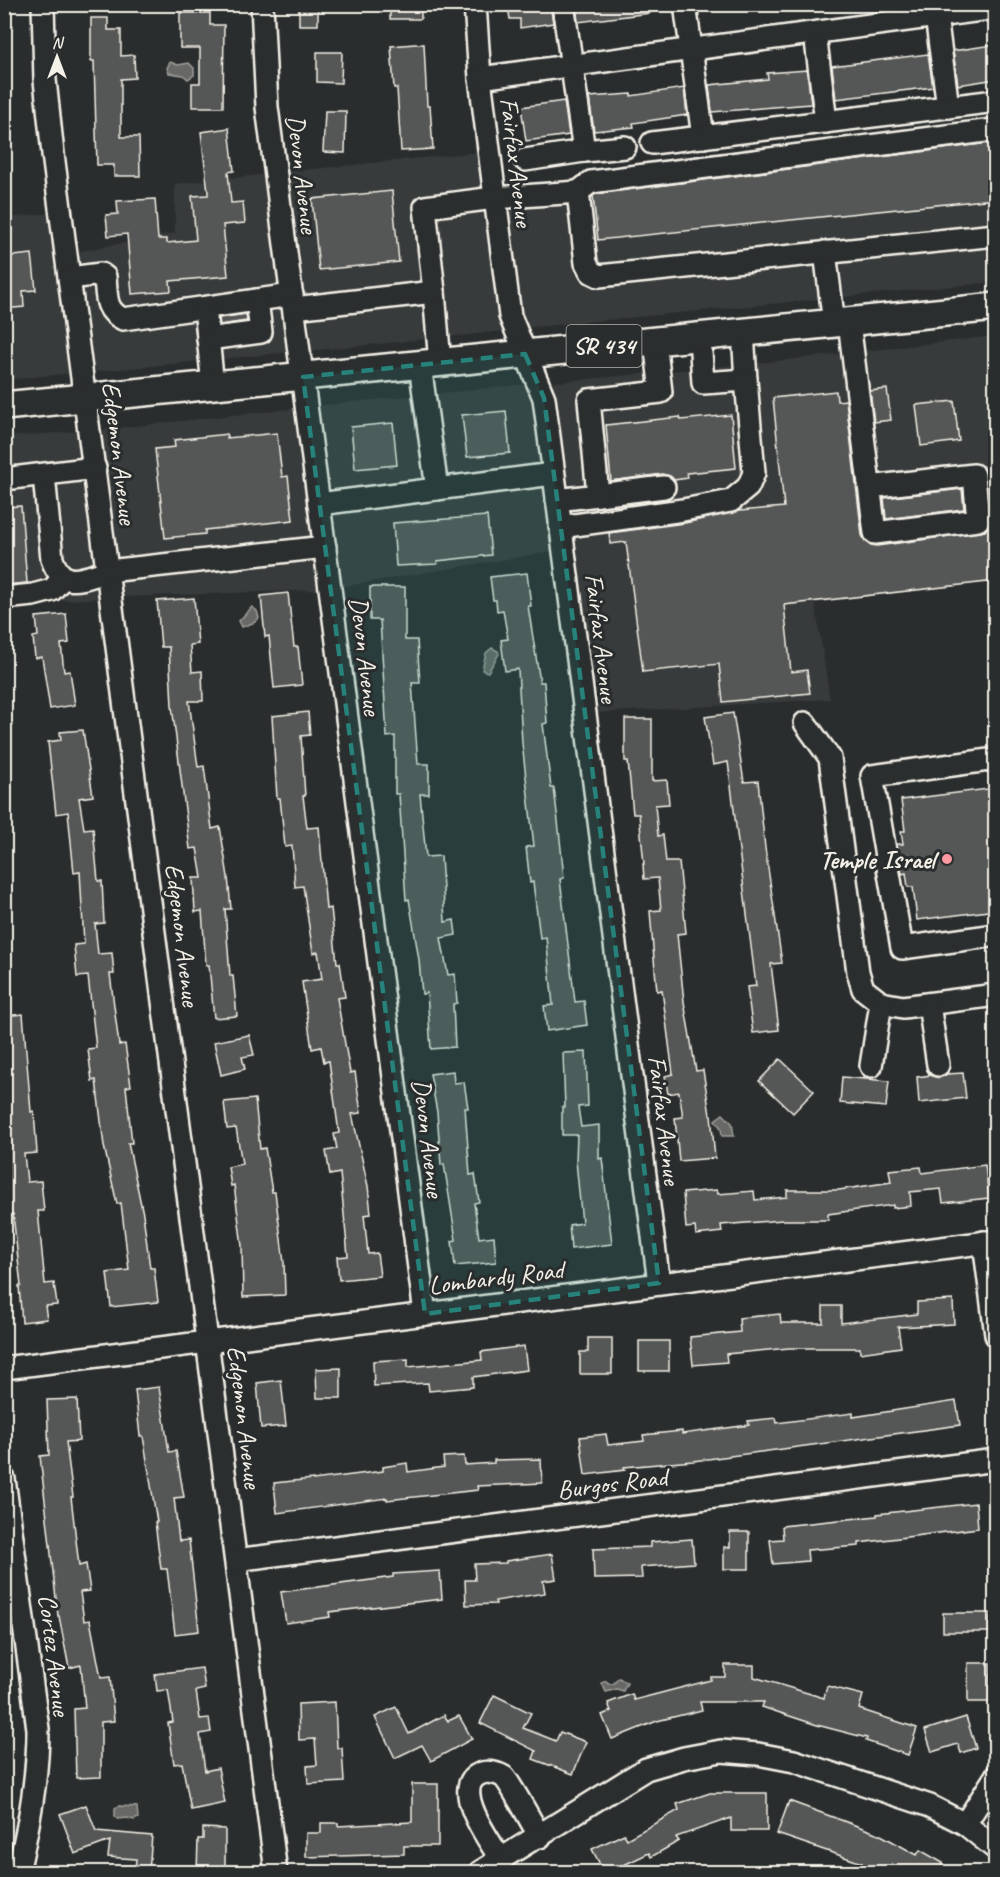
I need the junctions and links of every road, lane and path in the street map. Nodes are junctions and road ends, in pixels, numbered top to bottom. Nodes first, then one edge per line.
1 (43, 4) edge
2 (262, 4) edge
3 (475, 4) edge
4 (563, 4) edge
5 (685, 4) edge
6 (996, 8) edge
7 (936, 16) junction
8 (815, 33) junction
9 (690, 49) junction
10 (572, 65) junction
11 (480, 78) junction
12 (996, 101) edge
13 (948, 106) junction
14 (826, 122) junction
15 (996, 132) edge
16 (703, 137) junction
17 (652, 143) dead end
18 (625, 147) dead end
19 (584, 151) junction
20 (525, 160) dead end
21 (578, 192) junction
22 (494, 198) junction
23 (996, 235) edge
24 (825, 252) junction
25 (70, 278) junction
26 (434, 292) junction
27 (257, 300) junction
28 (293, 302) junction
29 (205, 308) junction
30 (996, 308) edge
31 (841, 323) junction
32 (743, 332) junction
33 (700, 337) junction
34 (208, 339) junction
35 (655, 341) junction
36 (525, 354) junction
37 (430, 364) junction
38 (303, 377) junction
39 (746, 380) junction
40 (213, 386) junction
41 (86, 398) junction
42 (4, 406) edge
43 (95, 468) junction
44 (44, 474) junction
45 (554, 474) junction
46 (4, 479) edge
47 (664, 487) dead end
48 (869, 487) junction
49 (437, 489) junction
50 (598, 495) junction
51 (557, 500) junction
52 (319, 504) junction
53 (560, 528) junction
54 (325, 547) junction
55 (108, 571) junction
56 (63, 578) junction
57 (4, 598) edge
58 (804, 723) dead end
59 (996, 759) edge
60 (996, 935) edge
61 (996, 995) edge
62 (881, 1003) junction
63 (929, 1004) junction
64 (938, 1065) dead end
65 (871, 1066) dead end
66 (990, 1242) edge
67 (659, 1283) junction
68 (425, 1314) junction
69 (996, 1335) edge
70 (208, 1343) junction
71 (4, 1368) edge
72 (996, 1460) edge
73 (4, 1479) edge
74 (236, 1560) junction
75 (996, 1776) edge
76 (964, 1824) junction
77 (540, 1837) junction
78 (996, 1850) edge
79 (488, 1869) edge
80 (18, 1872) edge
81 (276, 1872) edge

1 - 25 street, Edgemon Avenue
2 - 28 street, Devon Avenue
3 - 11 street, Fairfax Avenue
4 - 10 street
5 - 9 street
6 - 7 street
7 - 8 street
7 - 13 street
8 - 9 street
8 - 14 street
9 - 10 street
9 - 16 street
10 - 11 street
10 - 19 street
11 - 22 street, Fairfax Avenue
12 - 13 street
13 - 14 street
14 - 16 street
15 - 21 street
16 - 17 street
18 - 19 street
19 - 20 street
21 - 22 street
21 - 24 street
22 - 26 street
22 - 36 street, Fairfax Avenue
23 - 24 street
24 - 31 street
25 - 29 street
25 - 41 street, Edgemon Avenue
26 - 28 street
26 - 37 street
27 - 28 street
27 - 29 street
27 - 34 street
28 - 38 street, Devon Avenue
29 - 34 street
30 - 31 main road, SR 434
31 - 32 main road, SR 434
31 - 48 street
32 - 33 main road, SR 434
32 - 39 street
33 - 35 main road, SR 434
33 - 39 street
34 - 40 street
35 - 36 main road, SR 434
35 - 50 street
36 - 37 main road, SR 434
36 - 45 street, Fairfax Avenue
37 - 38 main road, SR 434
37 - 49 street
38 - 40 main road, SR 434
38 - 52 street, Devon Avenue
39 - 53 street
40 - 41 main road, SR 434
41 - 42 main road, SR 434
41 - 43 street, Edgemon Avenue
43 - 44 street
43 - 55 street, Edgemon Avenue
44 - 46 street
44 - 56 street
45 - 49 street
45 - 51 street, Fairfax Avenue
47 - 50 street
48 - 48 street
49 - 52 street
50 - 51 street
51 - 53 street, Fairfax Avenue
52 - 54 street, Devon Avenue
53 - 67 street, Fairfax Avenue
54 - 55 street
54 - 68 street, Devon Avenue
55 - 56 street
55 - 70 street, Edgemon Avenue
56 - 57 street
58 - 62 street
59 - 60 street
61 - 63 street
62 - 63 street
62 - 65 street
63 - 64 street
66 - 67 street, Lombardy Road
66 - 69 street
67 - 68 street, Lombardy Road
68 - 70 street, Lombardy Road
70 - 71 street, Lombardy Road
70 - 74 street, Edgemon Avenue
72 - 74 street, Burgos Road
73 - 80 street, Cortez Avenue
74 - 81 street, Edgemon Avenue
75 - 76 street
76 - 77 street
76 - 78 street
77 - 79 street
77 - 79 street

